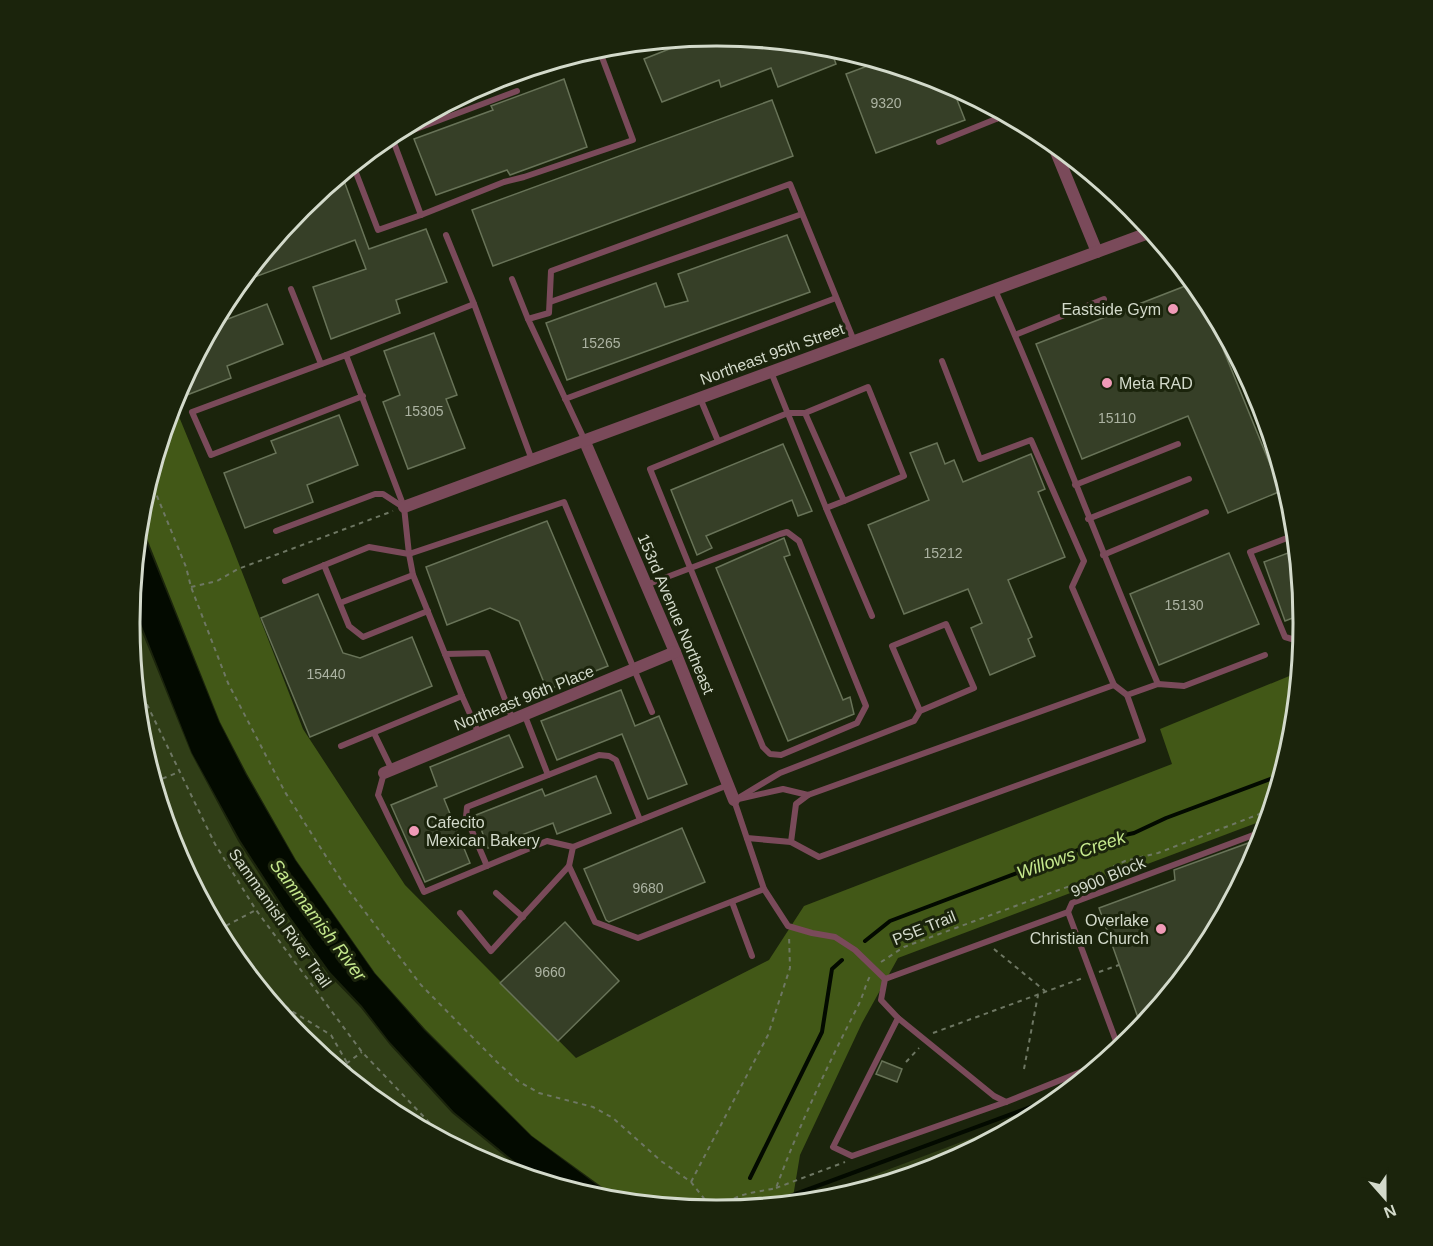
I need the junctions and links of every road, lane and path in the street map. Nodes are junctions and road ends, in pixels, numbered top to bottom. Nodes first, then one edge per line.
1 (602, 58) edge
2 (517, 91) dead end
3 (996, 119) edge
4 (434, 121) edge
5 (939, 142) dead end
6 (395, 145) edge
7 (1061, 161) edge
8 (356, 174) edge
9 (802, 214) junction
10 (420, 215) junction
11 (446, 235) dead end
12 (1143, 235) edge
13 (1097, 252) junction
14 (512, 279) dead end
15 (291, 289) dead end
16 (995, 290) junction
17 (836, 298) junction
18 (1104, 299) dead end
19 (550, 302) junction
20 (474, 304) junction
21 (528, 319) junction
22 (1016, 335) junction
23 (854, 341) junction
24 (346, 355) junction
25 (942, 361) dead end
26 (321, 364) junction
27 (771, 371) junction
28 (363, 396) junction
29 (700, 398) junction
30 (565, 399) junction
31 (788, 412) junction
32 (805, 412) junction
33 (718, 441) junction
34 (585, 442) junction
35 (1178, 444) dead end
36 (532, 460) junction
37 (1189, 479) dead end
38 (1075, 485) junction
39 (156, 492) edge
40 (844, 501) junction
41 (404, 507) junction
42 (826, 508) junction
43 (1206, 512) dead end
44 (1088, 519) junction
45 (276, 531) dead end
46 (1286, 538) edge
47 (409, 554) junction
48 (1103, 555) junction
49 (324, 565) junction
50 (690, 568) junction
51 (413, 575) junction
52 (285, 581) dead end
53 (646, 585) junction
54 (191, 587) junction
55 (340, 603) junction
56 (428, 611) junction
57 (872, 616) dead end
58 (1293, 639) edge
59 (675, 652) junction
60 (445, 654) junction
61 (1265, 655) dead end
62 (633, 670) junction
63 (1158, 684) junction
64 (1114, 685) junction
65 (1127, 695) junction
66 (462, 696) junction
67 (146, 702) edge
68 (920, 711) junction
69 (652, 712) dead end
70 (519, 719) junction
71 (374, 733) junction
72 (480, 735) junction
73 (341, 746) dead end
74 (179, 772) junction
75 (388, 772) junction
76 (548, 776) junction
77 (162, 779) edge
78 (728, 784) junction
79 (808, 795) junction
80 (734, 800) junction
81 (1260, 814) edge
82 (640, 820) junction
83 (1252, 835) edge
84 (747, 838) junction
85 (791, 842) junction
86 (573, 847) junction
87 (487, 866) junction
88 (569, 866) junction
89 (764, 890) junction
90 (496, 893) dead end
91 (732, 902) junction
92 (256, 910) junction
93 (1068, 912) junction
94 (460, 913) dead end
95 (523, 917) junction
96 (788, 926) junction
97 (226, 927) edge
98 (235, 940) edge
99 (987, 943) junction
100 (752, 956) dead end
101 (1119, 965) dead end
102 (874, 969) junction
103 (260, 975) edge
104 (1092, 975) junction
105 (885, 980) junction
106 (1046, 992) junction
107 (1038, 995) junction
108 (288, 1008) edge
109 (898, 1018) junction
110 (1115, 1039) edge
111 (926, 1040) junction
112 (362, 1052) junction
113 (906, 1062) dead end
114 (347, 1063) junction
115 (349, 1066) edge
116 (1024, 1069) dead end
117 (1073, 1075) edge
118 (1006, 1102) junction
119 (430, 1123) edge
120 (852, 1156) junction
121 (691, 1182) junction
122 (776, 1188) junction
123 (705, 1199) edge
124 (732, 1199) edge

1 - 10 lane
2 - 4 lane
3 - 5 lane
6 - 10 lane
7 - 13 street
8 - 10 lane
9 - 17 lane
9 - 19 lane
9 - 19 lane
11 - 20 lane
12 - 13 street, Northeast 95th Street
13 - 16 street, Northeast 95th Street
14 - 21 lane
15 - 26 lane
16 - 22 lane
16 - 23 street, Northeast 95th Street
17 - 23 lane
17 - 30 lane
18 - 22 lane
19 - 21 lane
20 - 24 lane
20 - 36 lane
21 - 30 lane
22 - 38 lane
23 - 27 street, Northeast 95th Street
24 - 26 lane
24 - 28 lane
25 - 64 lane
26 - 28 lane
27 - 29 street, Northeast 95th Street
27 - 31 lane
28 - 41 lane
29 - 33 lane
29 - 34 street, Northeast 95th Street
30 - 34 lane
31 - 32 lane
31 - 33 lane
31 - 42 lane
32 - 40 lane
32 - 40 lane
33 - 50 lane
34 - 36 street, Northeast 95th Street
34 - 53 street, 153rd Avenue Northeast
35 - 38 lane
36 - 41 street, Northeast 95th Street
37 - 44 lane
38 - 44 lane
39 - 54 path
40 - 42 lane
41 - 45 lane
41 - 47 lane
41 - 54 path
42 - 57 lane
43 - 48 lane
44 - 48 lane
46 - 58 lane
47 - 49 lane
47 - 51 lane
47 - 62 lane
48 - 63 lane
49 - 52 lane
49 - 55 lane
50 - 50 lane
50 - 53 lane
51 - 55 lane
51 - 56 lane
53 - 59 street, 153rd Avenue Northeast
54 - 121 path
55 - 56 lane
56 - 60 lane
59 - 62 street, Northeast 96th Place
59 - 78 street, 153rd Avenue Northeast
60 - 66 lane
60 - 70 lane
61 - 63 lane
62 - 69 lane
62 - 70 street, Northeast 96th Place
63 - 65 lane
64 - 65 lane
64 - 79 lane
65 - 85 lane
66 - 71 lane
66 - 72 lane
67 - 74 path, Sammamish River Trail
68 - 68 lane
68 - 80 lane
70 - 72 street, Northeast 96th Place
70 - 76 lane
71 - 73 lane
71 - 75 lane
72 - 75 street, Northeast 96th Place
74 - 77 path
74 - 92 path, Sammamish River Trail
75 - 87 lane
76 - 82 lane
76 - 87 lane
78 - 80 street, 153rd Avenue Northeast
78 - 82 lane
79 - 80 lane
79 - 85 lane
80 - 84 lane
81 - 102 path, PSE Trail
82 - 86 lane
83 - 93 lane, 9900 Block
84 - 85 lane
84 - 89 lane
86 - 87 lane
86 - 88 lane
88 - 91 lane
88 - 95 lane
89 - 91 lane
89 - 96 lane
90 - 95 lane
91 - 100 lane
92 - 97 path
92 - 112 path, Sammamish River Trail
93 - 99 lane, 9900 Block
93 - 104 lane
94 - 95 lane
96 - 102 lane
96 - 121 path
98 - 103 path
99 - 105 lane, 9900 Block
99 - 106 path
101 - 104 path
102 - 105 lane
102 - 122 path, PSE Trail
104 - 106 path
104 - 110 lane
105 - 109 lane
106 - 107 path
107 - 111 path
107 - 116 path
108 - 114 path
109 - 111 lane
109 - 120 lane
111 - 113 path
111 - 118 lane
112 - 114 path
112 - 119 path, Sammamish River Trail
114 - 115 path
117 - 118 lane
118 - 120 lane
120 - 122 path
121 - 123 path
122 - 124 path

